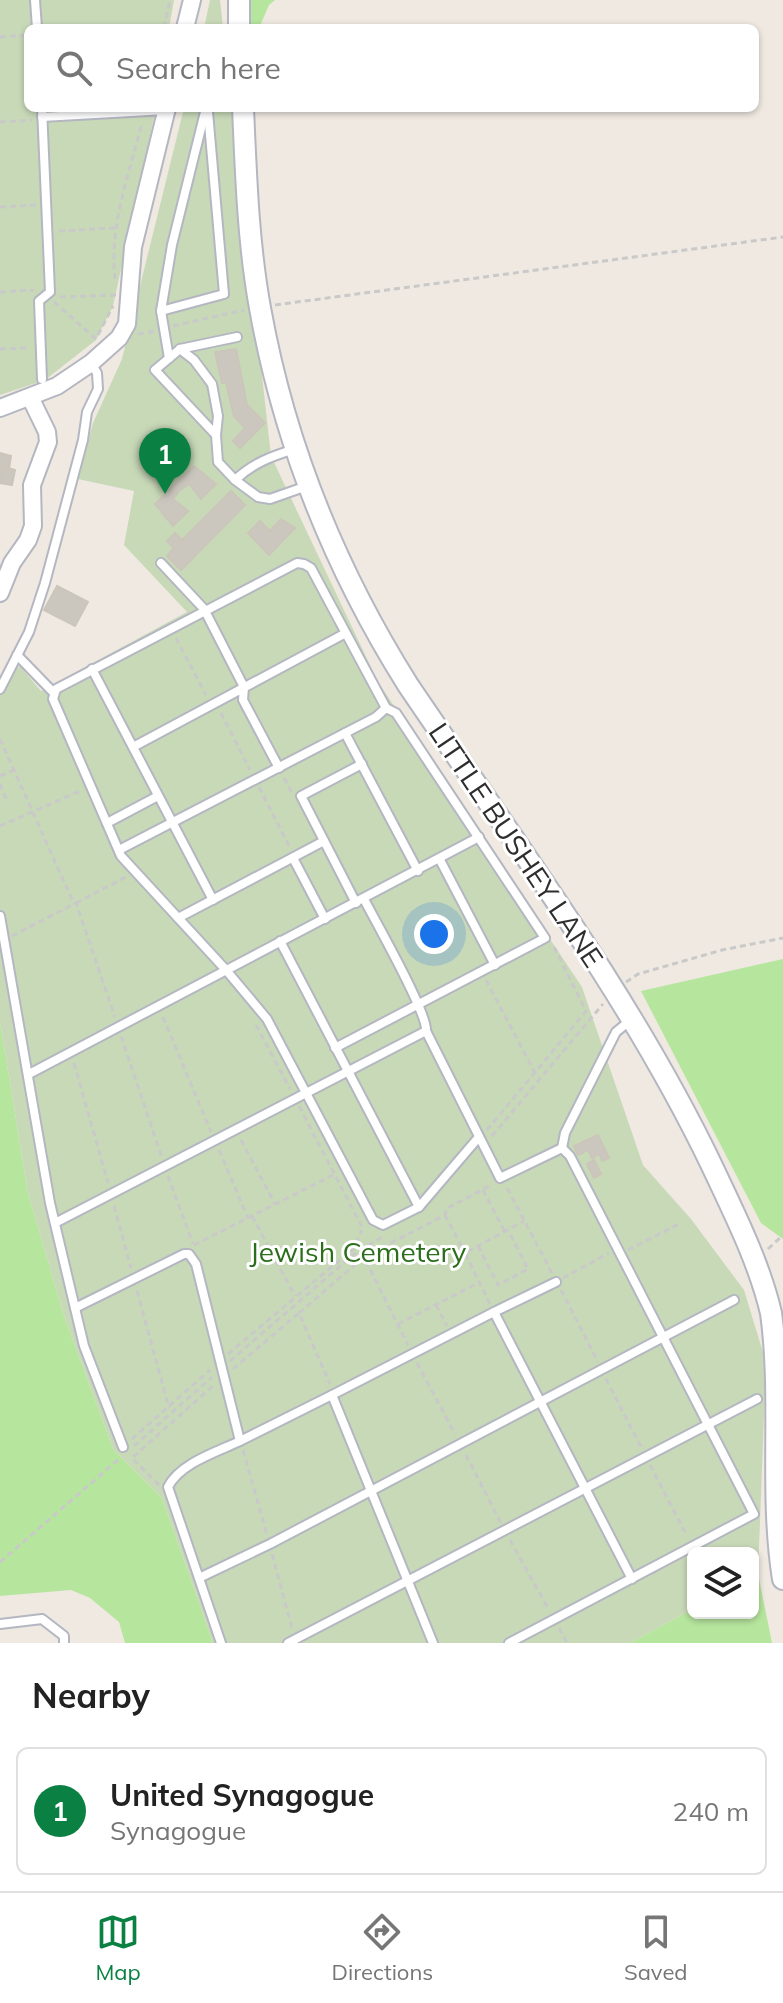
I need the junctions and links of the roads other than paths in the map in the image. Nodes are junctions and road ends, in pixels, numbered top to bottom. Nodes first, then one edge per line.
1 (35, 0) edge
2 (192, 0) edge
3 (239, 0) edge
4 (37, 24) edge
5 (186, 24) edge
6 (239, 24) edge
7 (119, 112) edge
8 (166, 112) edge
9 (205, 112) edge
10 (206, 112) edge
11 (243, 112) edge
12 (42, 115) edge
13 (161, 311) junction
14 (237, 337) dead end
15 (180, 349) junction
16 (169, 358) junction
17 (91, 363) junction
18 (42, 379) dead end
19 (30, 397) junction
20 (0, 408) edge
21 (216, 435) junction
22 (295, 449) junction
23 (235, 480) junction
24 (308, 485) junction
25 (161, 563) dead end
26 (0, 593) edge
27 (204, 609) junction
28 (344, 634) junction
29 (17, 655) junction
30 (92, 669) junction
31 (244, 687) junction
32 (0, 689) edge
33 (53, 692) junction
34 (386, 708) junction
35 (345, 733) junction
36 (133, 747) junction
37 (362, 764) junction
38 (279, 768) junction
39 (158, 796) junction
40 (172, 822) junction
41 (107, 823) junction
42 (479, 837) junction
43 (324, 841) junction
44 (119, 850) junction
45 (293, 858) junction
46 (440, 860) junction
47 (418, 871) junction
48 (213, 900) junction
49 (360, 901) junction
50 (0, 916) edge
51 (178, 918) junction
52 (325, 919) junction
53 (280, 941) junction
54 (495, 965) junction
55 (226, 970) junction
56 (418, 1006) junction
57 (632, 1019) junction
58 (426, 1031) junction
59 (335, 1048) junction
60 (347, 1072) junction
61 (29, 1074) junction
62 (306, 1093) junction
63 (478, 1138) junction
64 (562, 1148) junction
65 (419, 1207) junction
66 (55, 1223) junction
67 (556, 1282) road end
68 (734, 1300) dead end
69 (75, 1308) junction
70 (494, 1312) junction
71 (664, 1337) junction
72 (332, 1395) junction
73 (757, 1399) dead end
74 (540, 1401) junction
75 (709, 1424) junction
76 (240, 1441) junction
77 (128, 1447) road end
78 (585, 1488) junction
79 (371, 1491) junction
80 (199, 1578) junction
81 (632, 1579) junction
82 (783, 1579) edge
83 (408, 1583) junction
84 (0, 1624) edge
85 (64, 1643) edge
86 (221, 1643) edge
87 (288, 1643) edge
88 (433, 1643) edge
89 (509, 1643) edge

1 - 4 lane
2 - 5 street
3 - 6 street
7 - 12 lane
8 - 17 street
9 - 13 lane
10 - 13 lane
11 - 22 street, LITTLE BUSHEY LANE
12 - 18 lane
13 - 16 lane
14 - 15 lane
15 - 16 lane
15 - 21 lane
16 - 21 lane
17 - 19 street
17 - 29 lane
19 - 20 street
19 - 26 street
21 - 23 lane
22 - 23 lane
22 - 24 street, LITTLE BUSHEY LANE
23 - 24 lane
24 - 57 street, LITTLE BUSHEY LANE
25 - 27 lane
27 - 28 lane
27 - 30 lane
27 - 31 lane
28 - 31 lane
28 - 34 lane
29 - 32 lane
29 - 33 lane
30 - 33 lane
30 - 36 lane
31 - 36 lane
31 - 38 lane
33 - 41 lane
34 - 35 lane
34 - 42 lane
35 - 37 lane
35 - 38 lane
36 - 39 lane
37 - 43 lane
37 - 47 lane
38 - 40 lane
39 - 40 lane
39 - 41 lane
40 - 44 lane
40 - 48 lane
41 - 44 lane
42 - 46 lane
42 - 54 lane
43 - 45 lane
43 - 49 lane
44 - 51 lane
45 - 48 lane
45 - 52 lane
46 - 47 lane
46 - 54 lane
47 - 49 lane
48 - 51 lane
49 - 52 lane
49 - 56 lane
50 - 61 lane
51 - 55 lane
52 - 53 lane
53 - 55 lane
53 - 59 lane
54 - 56 lane
55 - 61 lane
55 - 62 lane
56 - 58 lane
56 - 59 lane
57 - 64 lane
57 - 82 street, LITTLE BUSHEY LANE
58 - 60 lane
58 - 63 lane
59 - 60 lane
60 - 62 lane
60 - 65 lane
61 - 66 lane
62 - 65 lane
62 - 66 lane
63 - 64 lane
63 - 65 lane
64 - 71 lane
66 - 69 lane
67 - 70 lane
68 - 71 lane
69 - 76 lane
69 - 77 lane
70 - 72 lane
70 - 74 lane
71 - 74 lane
71 - 75 lane
72 - 76 lane
72 - 79 lane
73 - 75 lane
74 - 78 lane
74 - 79 lane
75 - 78 lane
75 - 81 lane
76 - 80 lane
78 - 81 lane
78 - 83 lane
79 - 80 lane
79 - 83 lane
80 - 86 lane
81 - 89 lane
83 - 87 lane
83 - 88 lane
84 - 85 lane

